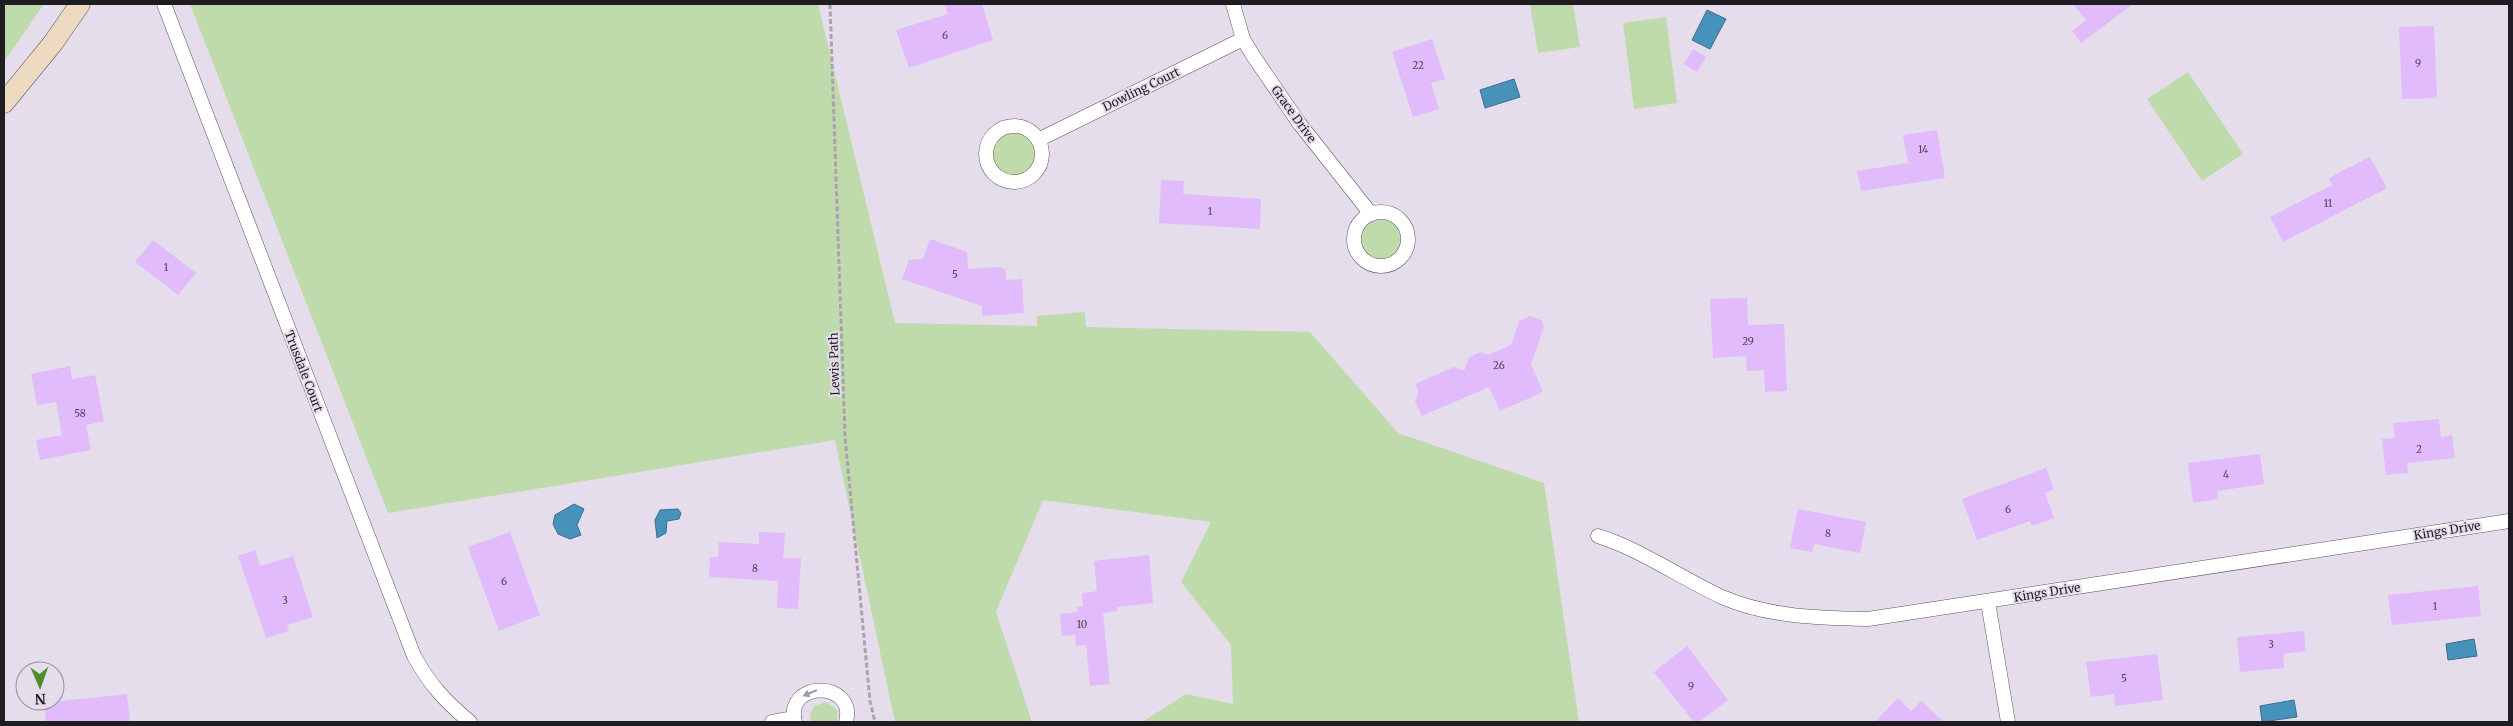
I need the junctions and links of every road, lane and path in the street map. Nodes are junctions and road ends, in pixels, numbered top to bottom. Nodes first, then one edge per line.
1 (80, 4) edge
2 (164, 4) edge
3 (830, 4) edge
4 (1233, 4) edge
5 (1243, 39) junction
6 (4, 103) edge
7 (1038, 140) junction
8 (1371, 214) dead end
9 (2509, 521) edge
10 (1598, 536) dead end
11 (1988, 602) junction
12 (794, 720) edge
13 (470, 722) edge
14 (772, 722) edge
15 (846, 722) edge
16 (875, 722) edge
17 (2008, 722) edge

1 - 6 street
2 - 13 street, Trusdale Court
3 - 16 path, Lewis Path
4 - 5 street, Grace Drive
5 - 7 street, Dowling Court
5 - 8 street, Grace Drive
7 - 7 street
9 - 11 street, Kings Drive
10 - 11 street, Kings Drive
11 - 17 street
12 - 14 street
15 -> 12 street

